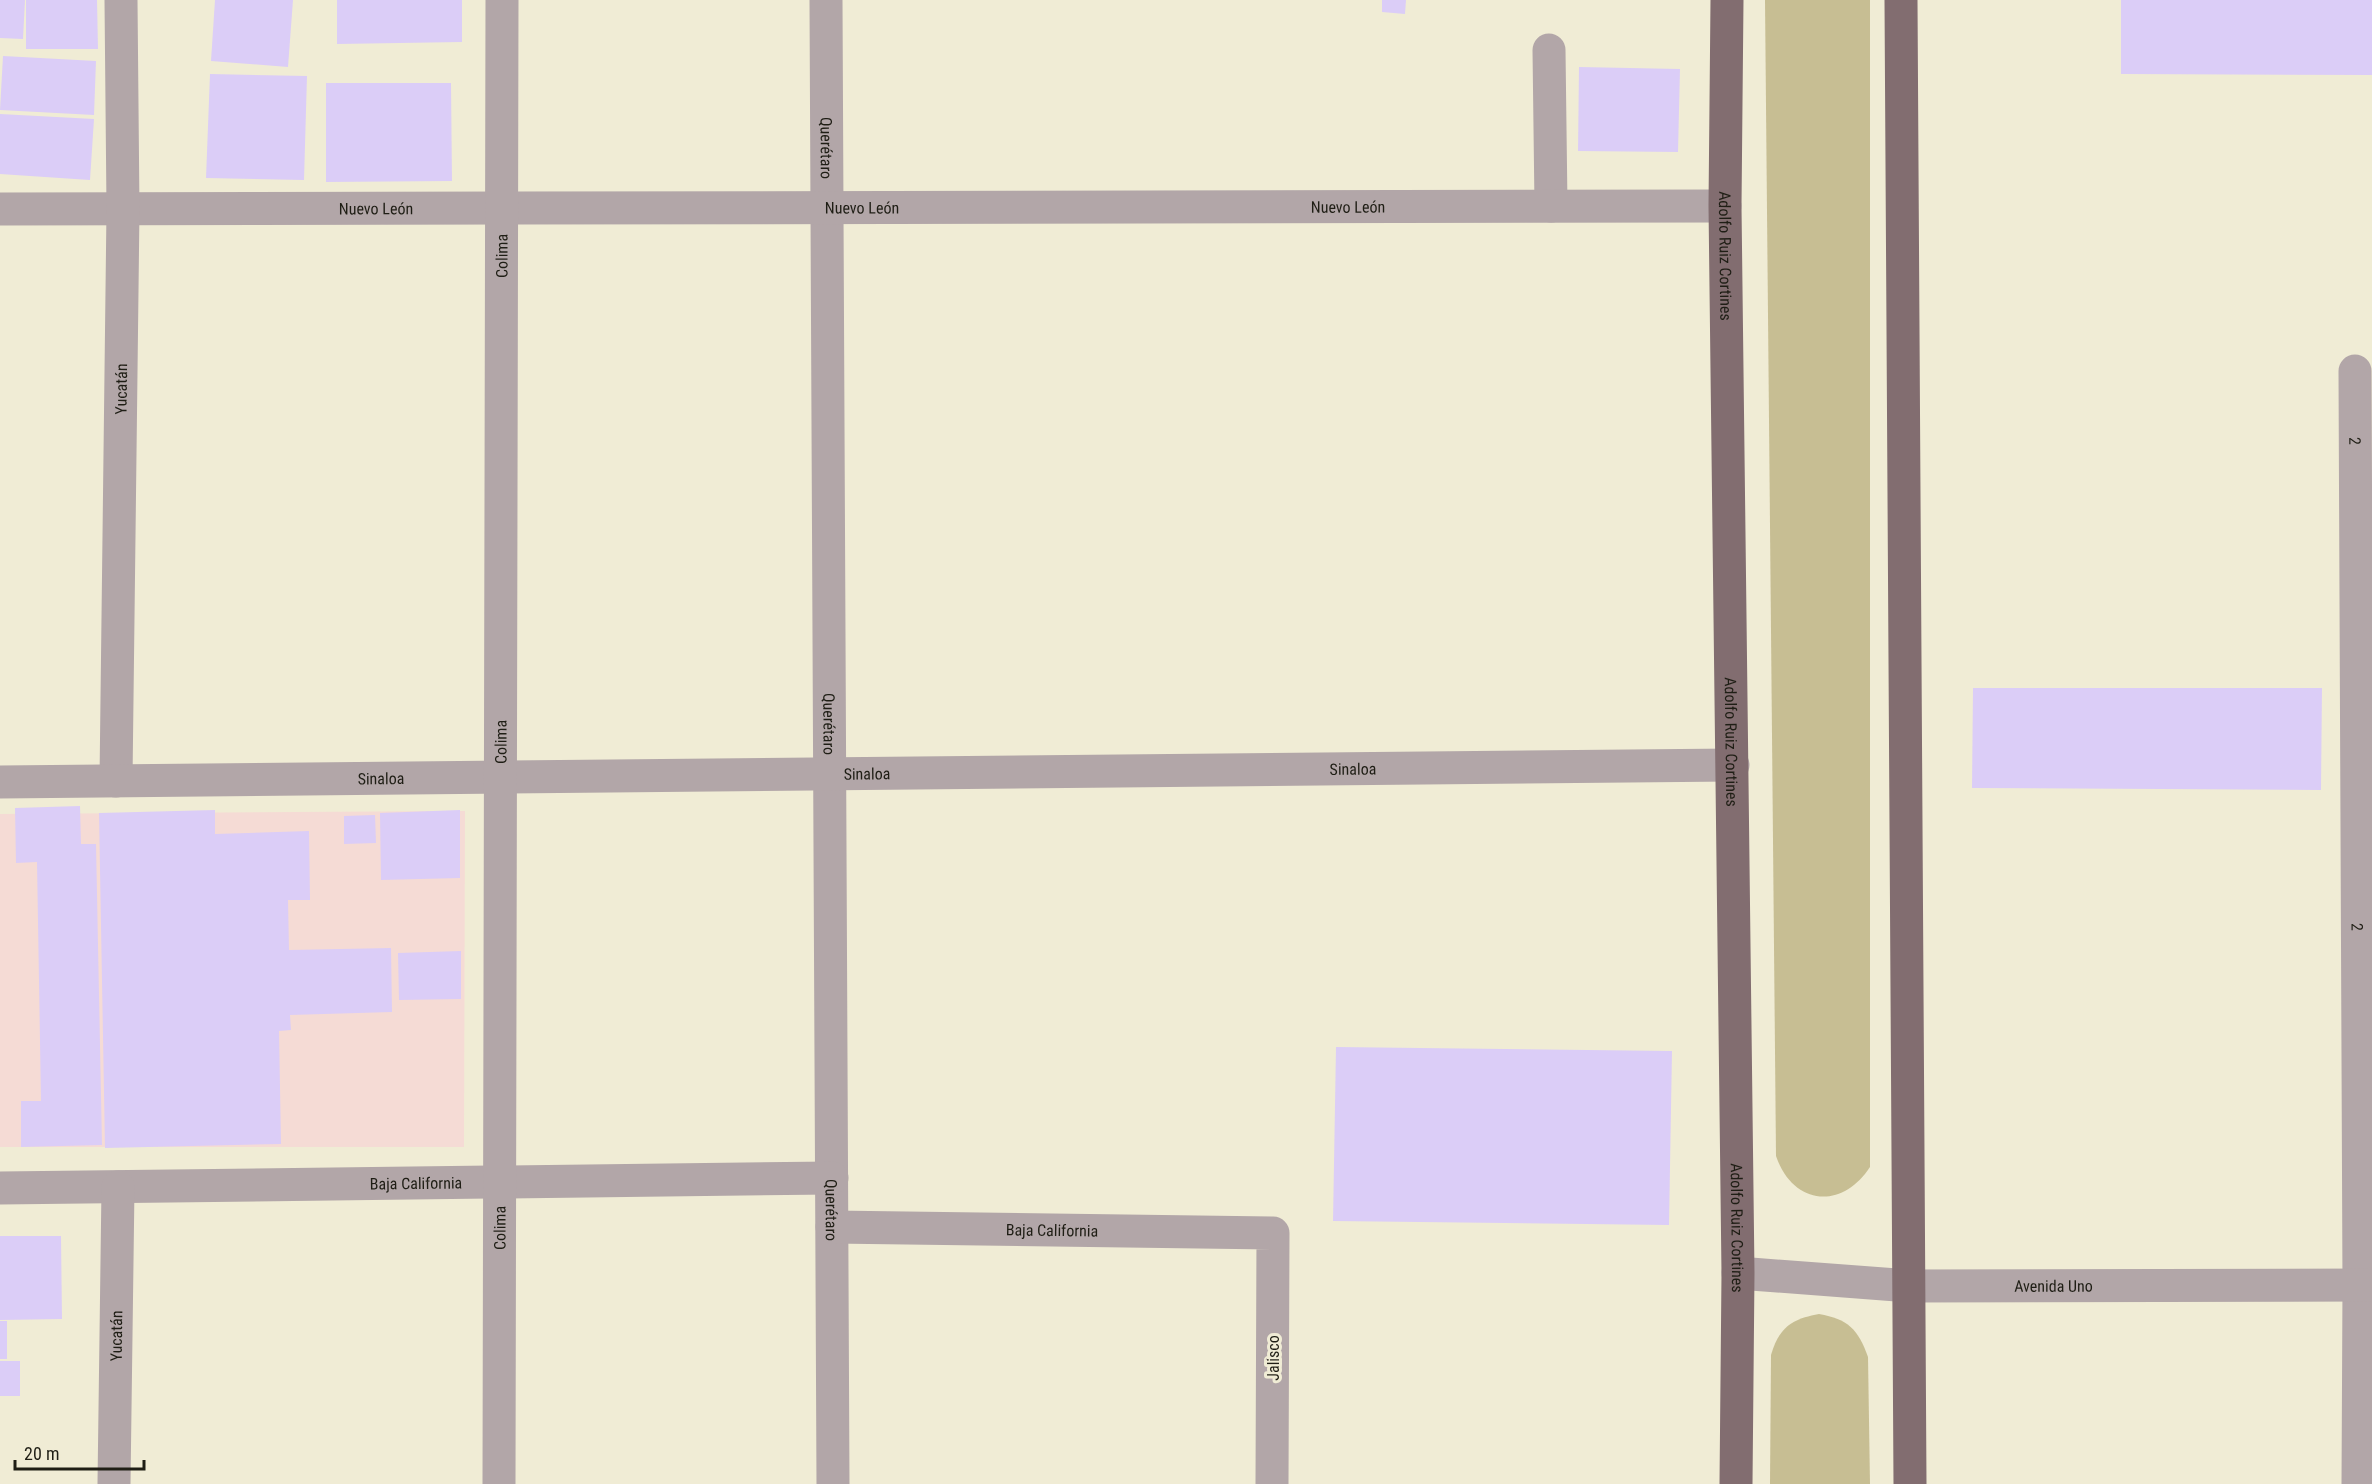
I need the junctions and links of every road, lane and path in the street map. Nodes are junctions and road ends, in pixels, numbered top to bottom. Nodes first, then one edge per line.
1 (121, 0) edge
2 (502, 0) edge
3 (826, 0) edge
4 (1727, 0) edge
5 (1901, 0) edge
6 (1549, 50) dead end
7 (1551, 206) junction
8 (1725, 206) junction
9 (827, 207) junction
10 (0, 208) edge
11 (123, 208) junction
12 (502, 208) junction
13 (2355, 371) dead end
14 (1733, 765) junction
15 (830, 775) junction
16 (501, 778) junction
17 (116, 780) junction
18 (0, 782) edge
19 (832, 1178) junction
20 (500, 1182) junction
21 (118, 1187) junction
22 (0, 1188) edge
23 (832, 1227) junction
24 (1273, 1233) joint
25 (1738, 1273) junction
26 (2366, 1285) edge
27 (1910, 1286) junction
28 (114, 1484) edge
29 (499, 1484) edge
30 (833, 1484) edge
31 (1272, 1484) edge
32 (1736, 1484) edge
33 (1910, 1484) edge
34 (2358, 1484) edge

1 - 11 street, Yucatán
2 - 12 street, Colima
3 - 9 street, Querétaro
4 - 8 main road, Adolfo Ruiz Cortines
5 - 27 main road
6 - 7 street
7 - 8 street, Nuevo León
7 - 9 street, Nuevo León
8 - 14 main road, Adolfo Ruiz Cortines
9 - 12 street, Nuevo León
9 - 15 street, Querétaro
10 - 11 street, Nuevo León
11 - 12 street, Nuevo León
11 - 17 street, Yucatán
12 - 16 street, Colima
13 - 26 street, 2
14 - 15 street, Sinaloa
14 - 25 main road, Adolfo Ruiz Cortines
15 - 16 street, Sinaloa
15 - 19 street, Querétaro
16 - 17 street, Sinaloa
16 - 20 street, Colima
17 - 18 street, Sinaloa
19 - 20 street, Baja California
19 - 23 street, Querétaro
20 - 21 street, Baja California
20 - 29 street, Colima
21 - 22 street, Baja California
21 - 28 street, Yucatán
23 - 24 street, Baja California
23 - 30 street, Querétaro
24 - 31 street, Jalisco
25 - 27 street, Avenida Uno
25 - 32 main road, Adolfo Ruiz Cortines
26 - 27 street, Avenida Uno
26 - 34 street, 2
27 - 33 main road

